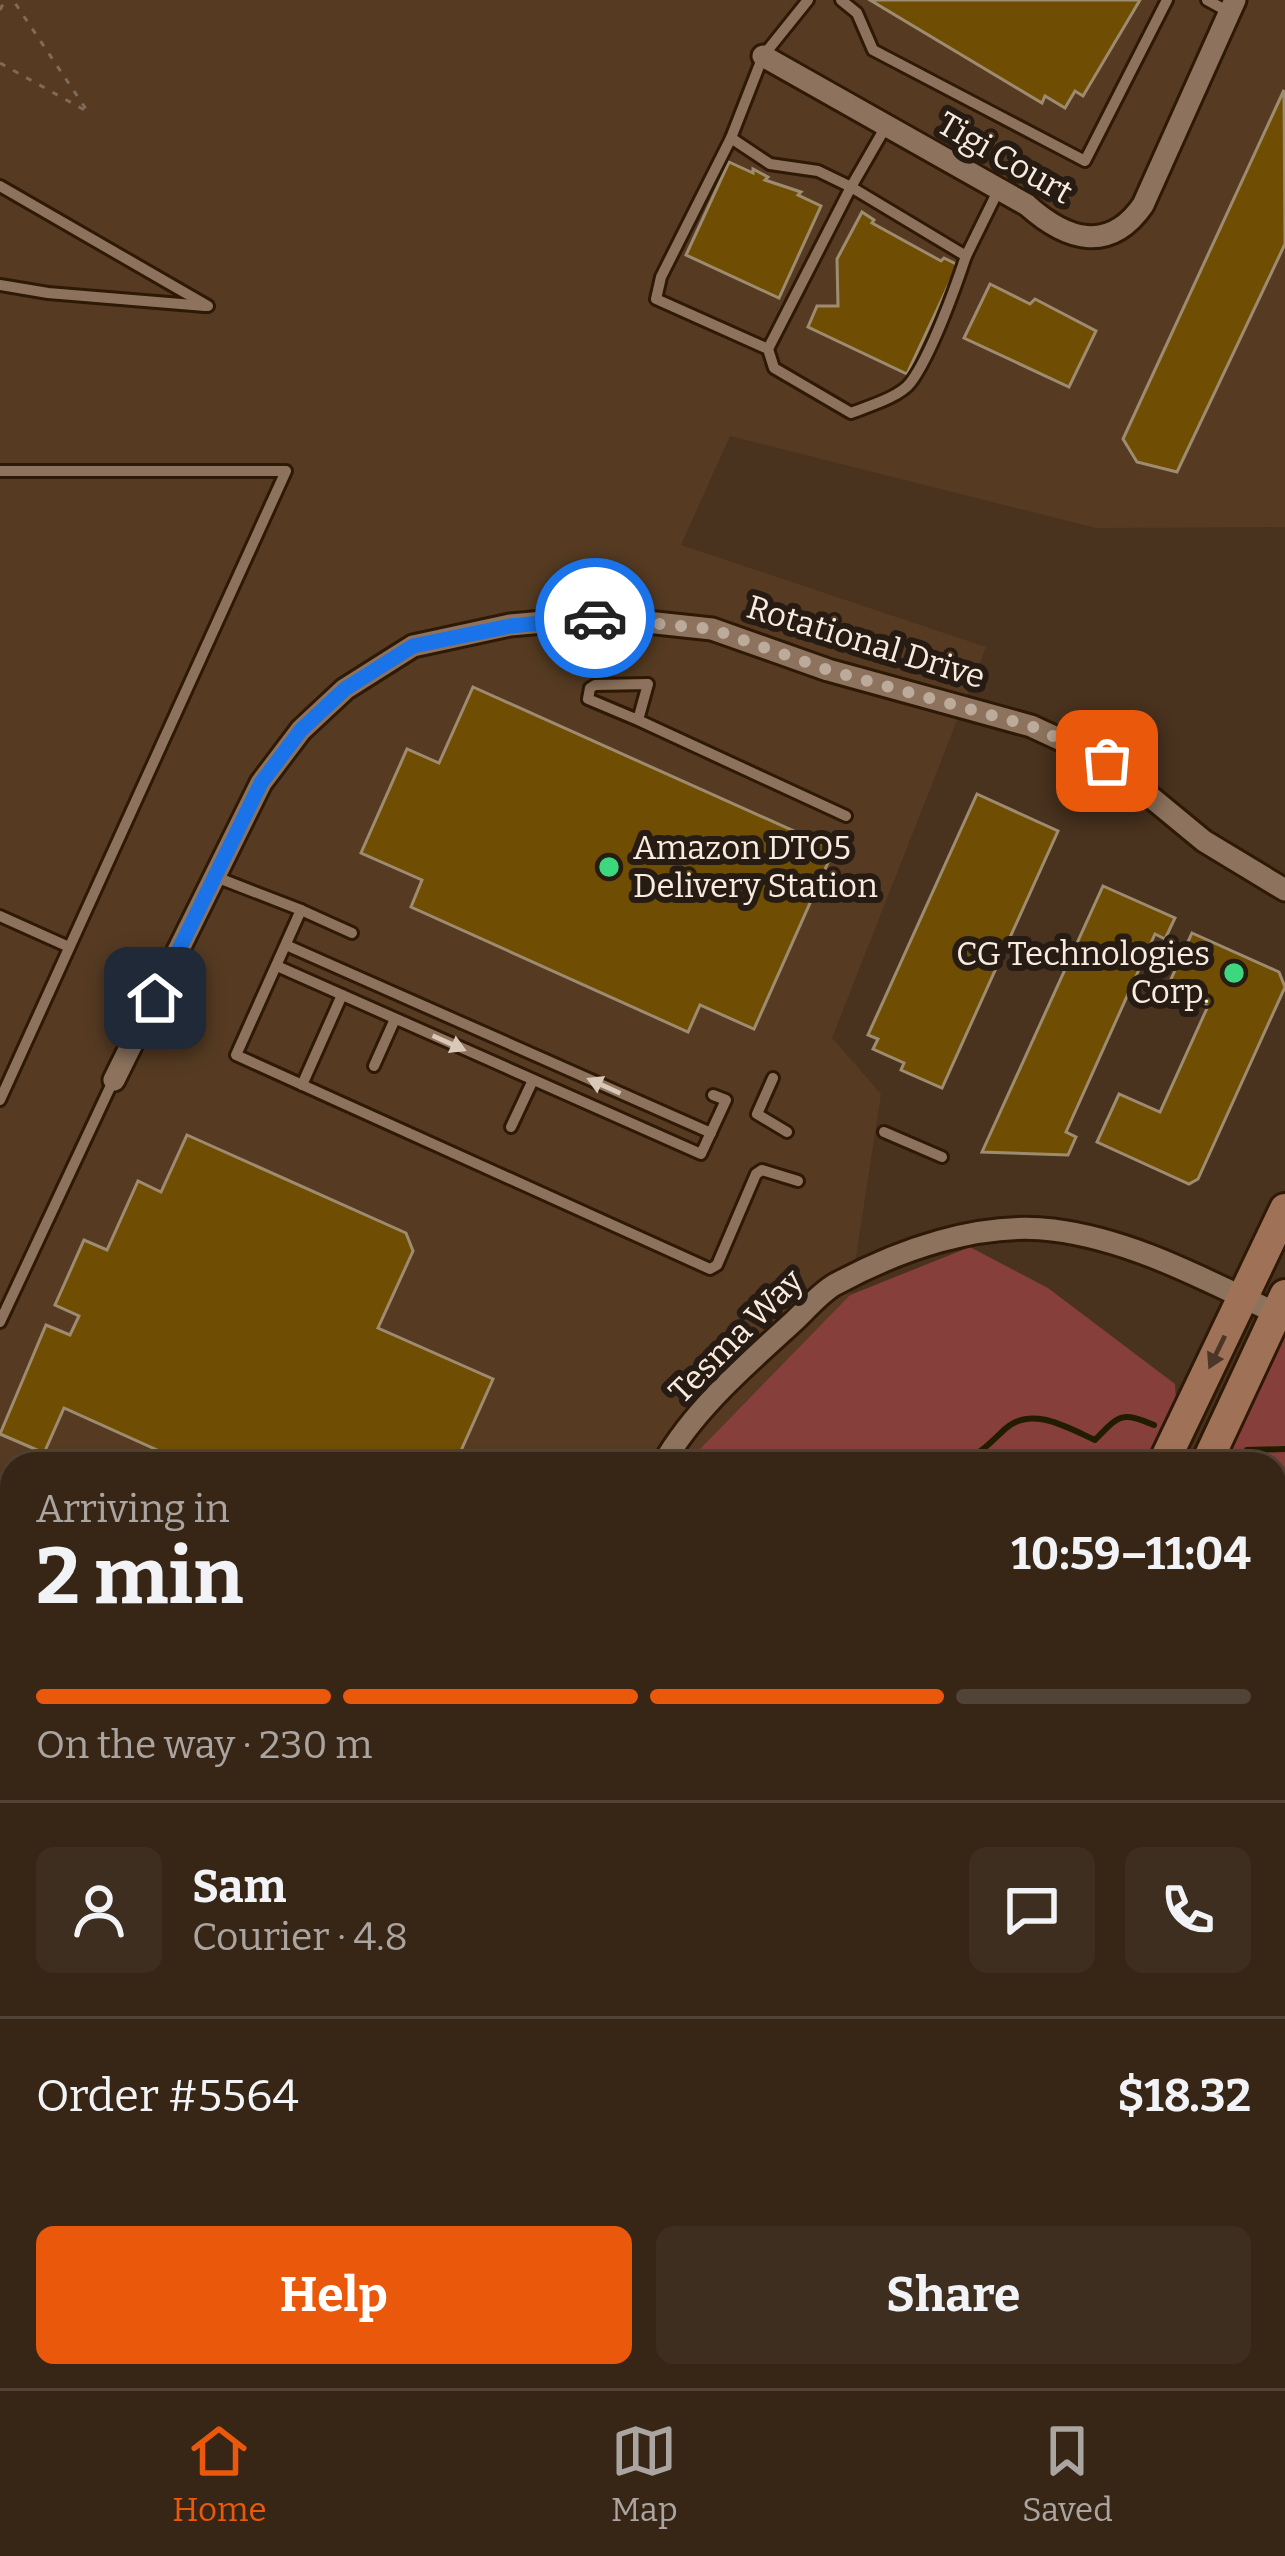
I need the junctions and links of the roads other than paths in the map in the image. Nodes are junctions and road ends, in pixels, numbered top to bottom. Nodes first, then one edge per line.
1 (808, 0) edge
2 (841, 0) edge
3 (1167, 0) edge
4 (1207, 0) edge
5 (1232, 6) edge
6 (763, 56) junction
7 (885, 128) junction
8 (731, 138) junction
9 (0, 186) edge
10 (851, 188) junction
11 (999, 189) junction
12 (966, 256) junction
13 (0, 285) edge
14 (768, 349) junction
15 (0, 471) edge
16 (638, 720) junction
17 (846, 816) dead end
18 (216, 877) junction
19 (1285, 890) edge
20 (301, 910) junction
21 (0, 916) edge
22 (352, 933) dead end
23 (286, 945) junction
24 (69, 947) junction
25 (277, 965) junction
26 (342, 995) junction
27 (395, 1018) junction
28 (374, 1066) dead end
29 (772, 1078) dead end
30 (114, 1079) joint
31 (532, 1080) junction
32 (302, 1085) junction
33 (712, 1095) dead end
34 (0, 1100) edge
35 (511, 1127) dead end
36 (787, 1132) dead end
37 (884, 1132) dead end
38 (711, 1133) junction
39 (942, 1157) dead end
40 (798, 1181) dead end
41 (1285, 1209) edge
42 (1243, 1298) junction
43 (1281, 1304) edge
44 (0, 1322) edge
45 (674, 1452) edge
46 (1169, 1452) edge
47 (1212, 1452) edge

1 - 6 lane
2 - 3 lane
4 - 5 lane
5 - 11 street, Tigi Court
6 - 7 street, Tigi Court
6 - 8 lane
7 - 10 lane
7 - 11 street, Tigi Court
8 - 10 lane
8 - 14 lane
9 - 13 lane
10 - 12 lane
10 - 14 lane
11 - 12 lane
12 - 14 lane
15 - 24 lane
16 - 16 lane
16 - 17 lane
18 - 19 street, Rotational Drive
18 - 20 lane
18 - 30 street, Rotational Drive
20 - 22 lane
20 - 23 lane
21 - 24 lane
23 - 25 lane
38 -> 23 lane
24 - 34 lane
25 - 26 lane
25 - 32 lane
26 - 27 lane
26 - 32 lane
27 - 28 lane
27 -> 31 lane
29 - 36 lane
30 - 44 lane
31 - 35 lane
31 - 38 lane
32 - 40 lane
33 - 38 lane
37 - 39 lane
41 - 42 main road
42 - 43 street, Tesma Way
42 - 45 street, Tesma Way
42 -> 46 main road
43 - 47 main road

